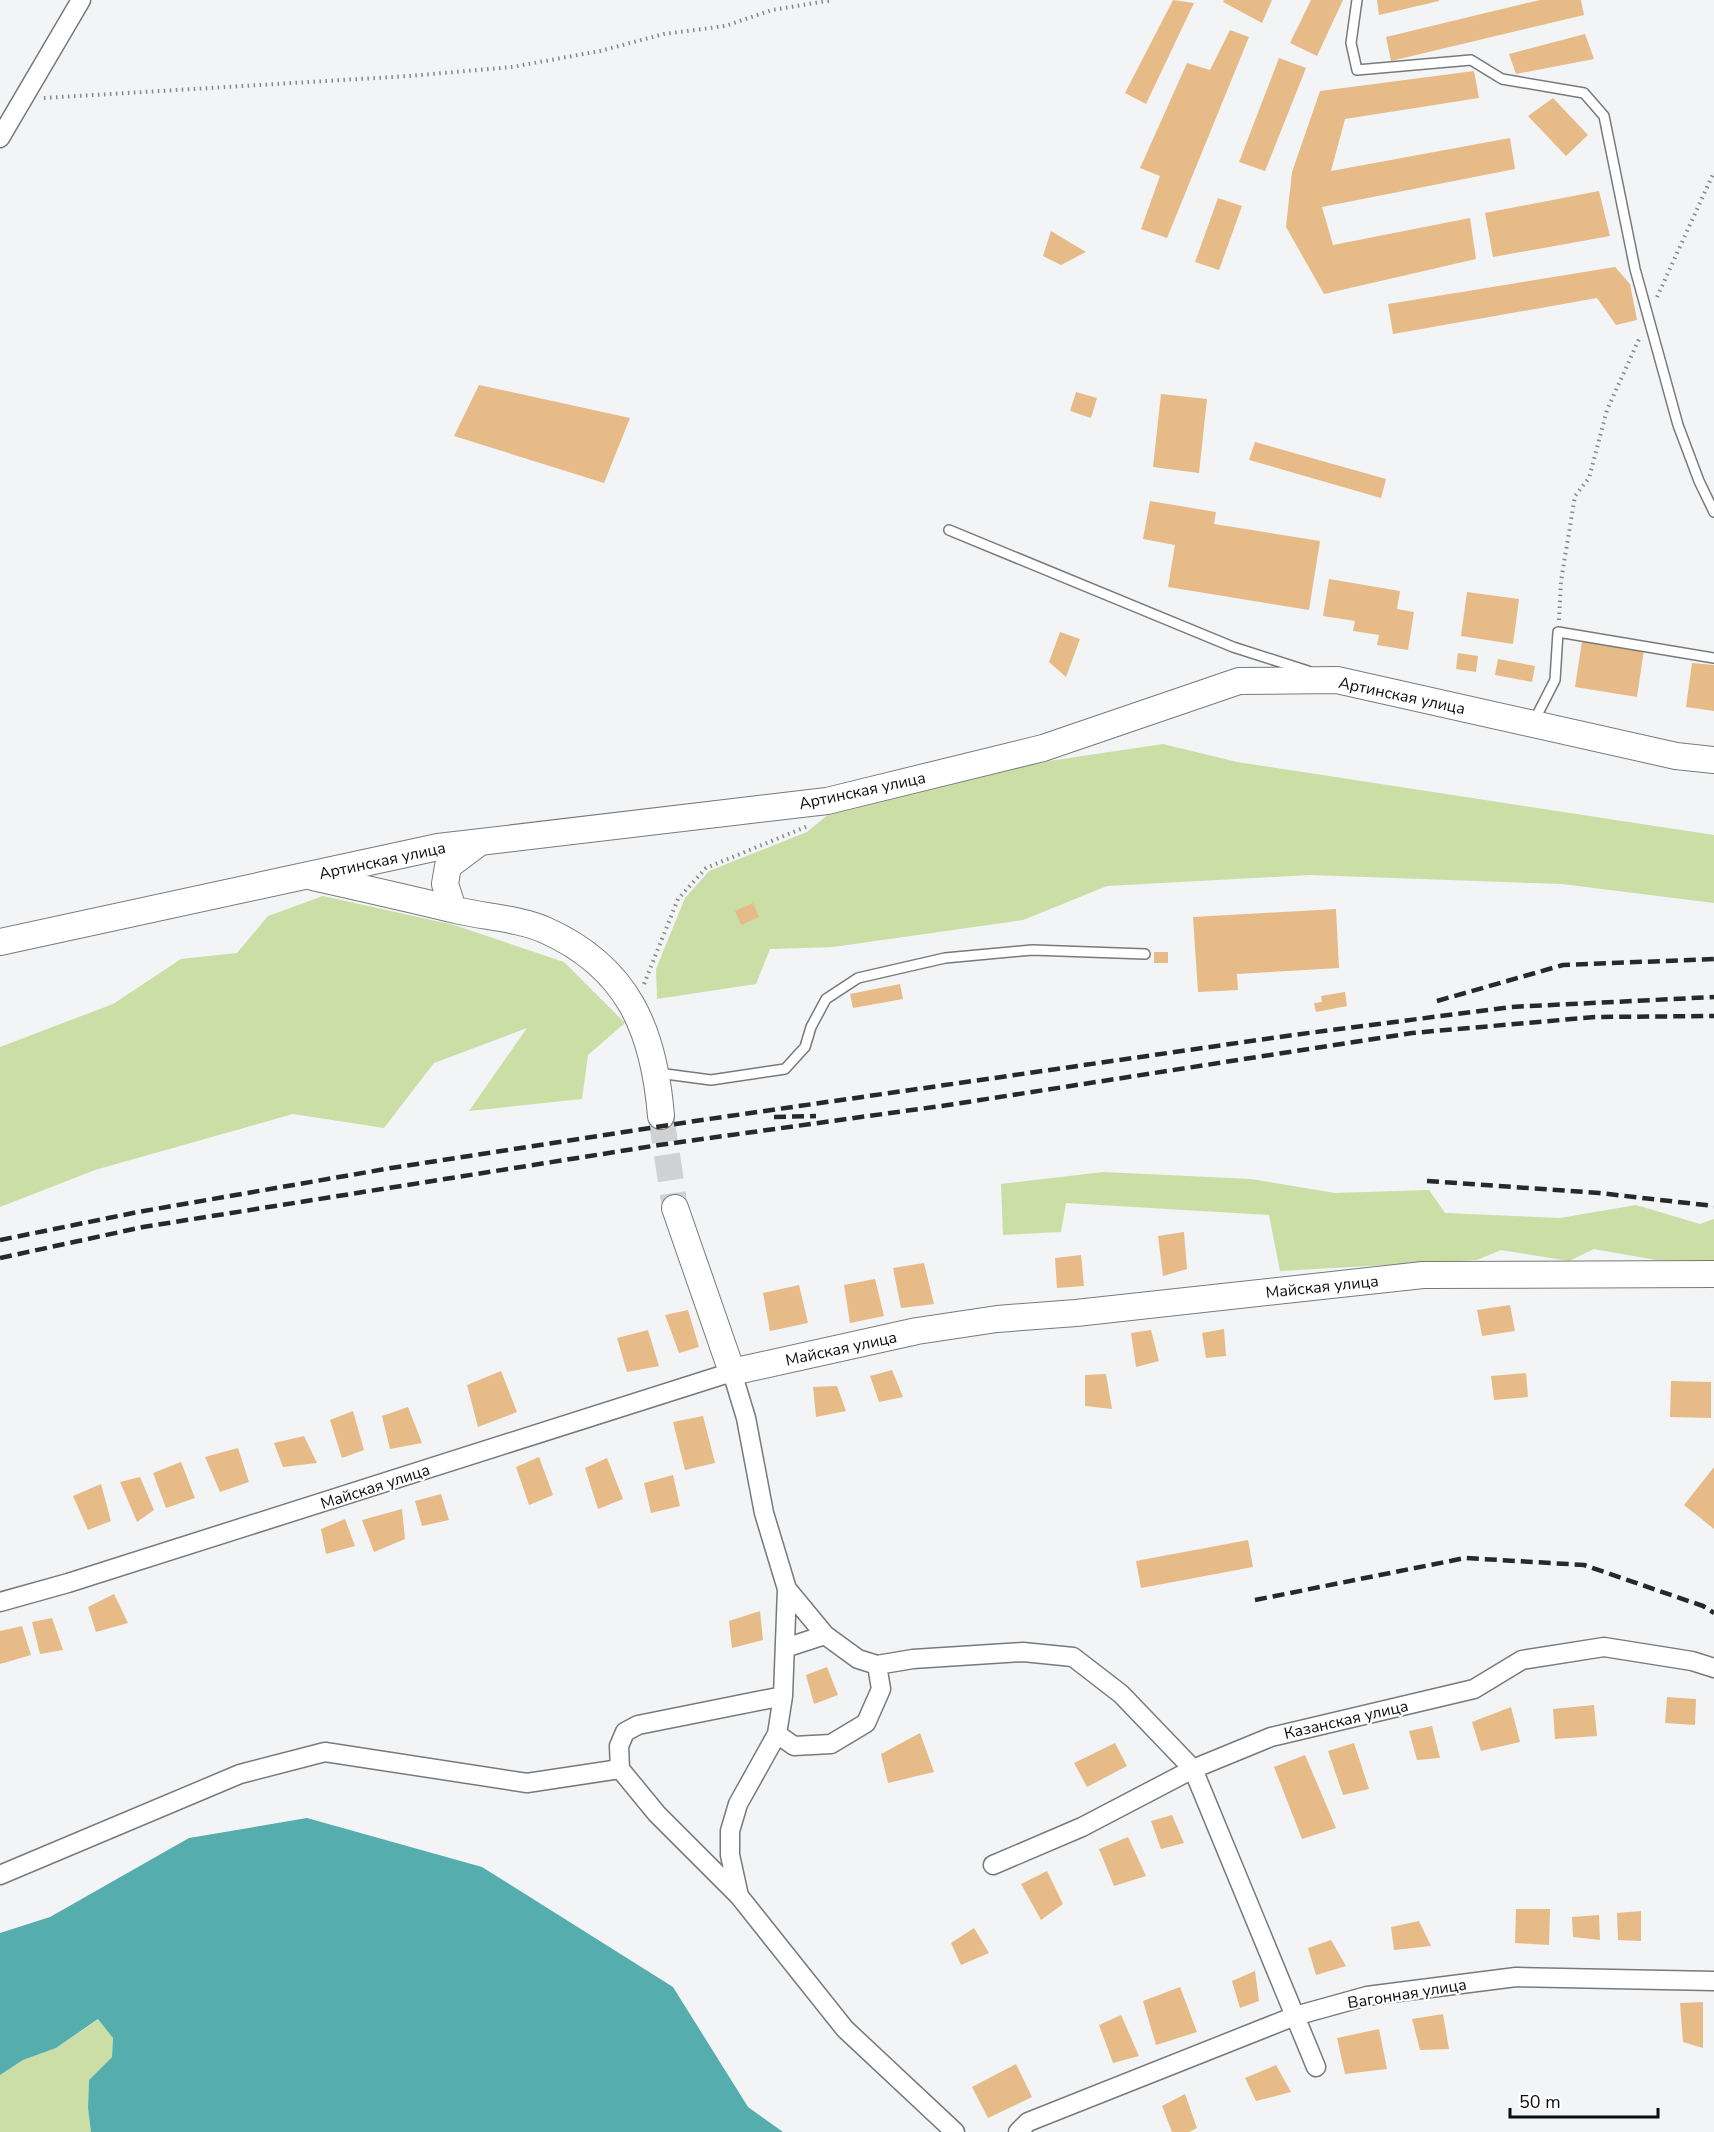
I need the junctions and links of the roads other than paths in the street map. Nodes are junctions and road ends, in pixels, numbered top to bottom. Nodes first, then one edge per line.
1 (81, 0) edge
2 (1357, 0) edge
3 (0, 138) edge
4 (1714, 512) edge
5 (949, 530) dead end
6 (1714, 658) edge
7 (1336, 680) junction
8 (1532, 724) junction
9 (1714, 760) edge
10 (481, 842) junction
11 (307, 875) junction
12 (453, 909) junction
13 (0, 942) edge
14 (1144, 954) dead end
15 (658, 1073) junction
16 (661, 1116) tunnel mouth
17 (675, 1208) tunnel mouth
18 (1714, 1274) edge
19 (732, 1372) junction
20 (787, 1589) junction
21 (0, 1602) edge
22 (825, 1635) junction
23 (785, 1648) junction
24 (877, 1665) junction
25 (1714, 1668) edge
26 (783, 1696) junction
27 (777, 1734) junction
28 (620, 1769) junction
29 (1193, 1769) junction
30 (993, 1865) dead end
31 (0, 1875) edge
32 (739, 1896) junction
33 (1714, 1981) edge
34 (1295, 2016) junction
35 (1316, 2067) dead end
36 (955, 2132) edge
37 (1018, 2132) edge

1 - 3 street
2 - 4 lane
5 - 7 lane
6 - 8 lane
7 - 8 street, Артинская улица
7 - 10 street, Артинская улица
8 - 9 street, Артинская улица
10 - 11 street, Артинская улица
10 - 12 street
11 - 12 street
11 - 13 street, Артинская улица
12 - 15 street
14 - 15 lane
15 - 16 street
17 - 19 street
18 - 19 street, Майская улица
19 - 20 street
19 - 21 street, Майская улица
20 - 22 street
20 - 23 street
22 - 23 street
22 - 24 street
23 - 26 street
24 - 27 street
24 - 29 street
25 - 29 street, Казанская улица
26 - 27 street
26 - 28 street
27 - 32 street
28 - 31 street
28 - 32 street
29 - 30 street, Казанская улица
29 - 34 street
32 - 36 street
33 - 34 street, Вагонная улица
34 - 35 street
34 - 37 street, Вагонная улица

